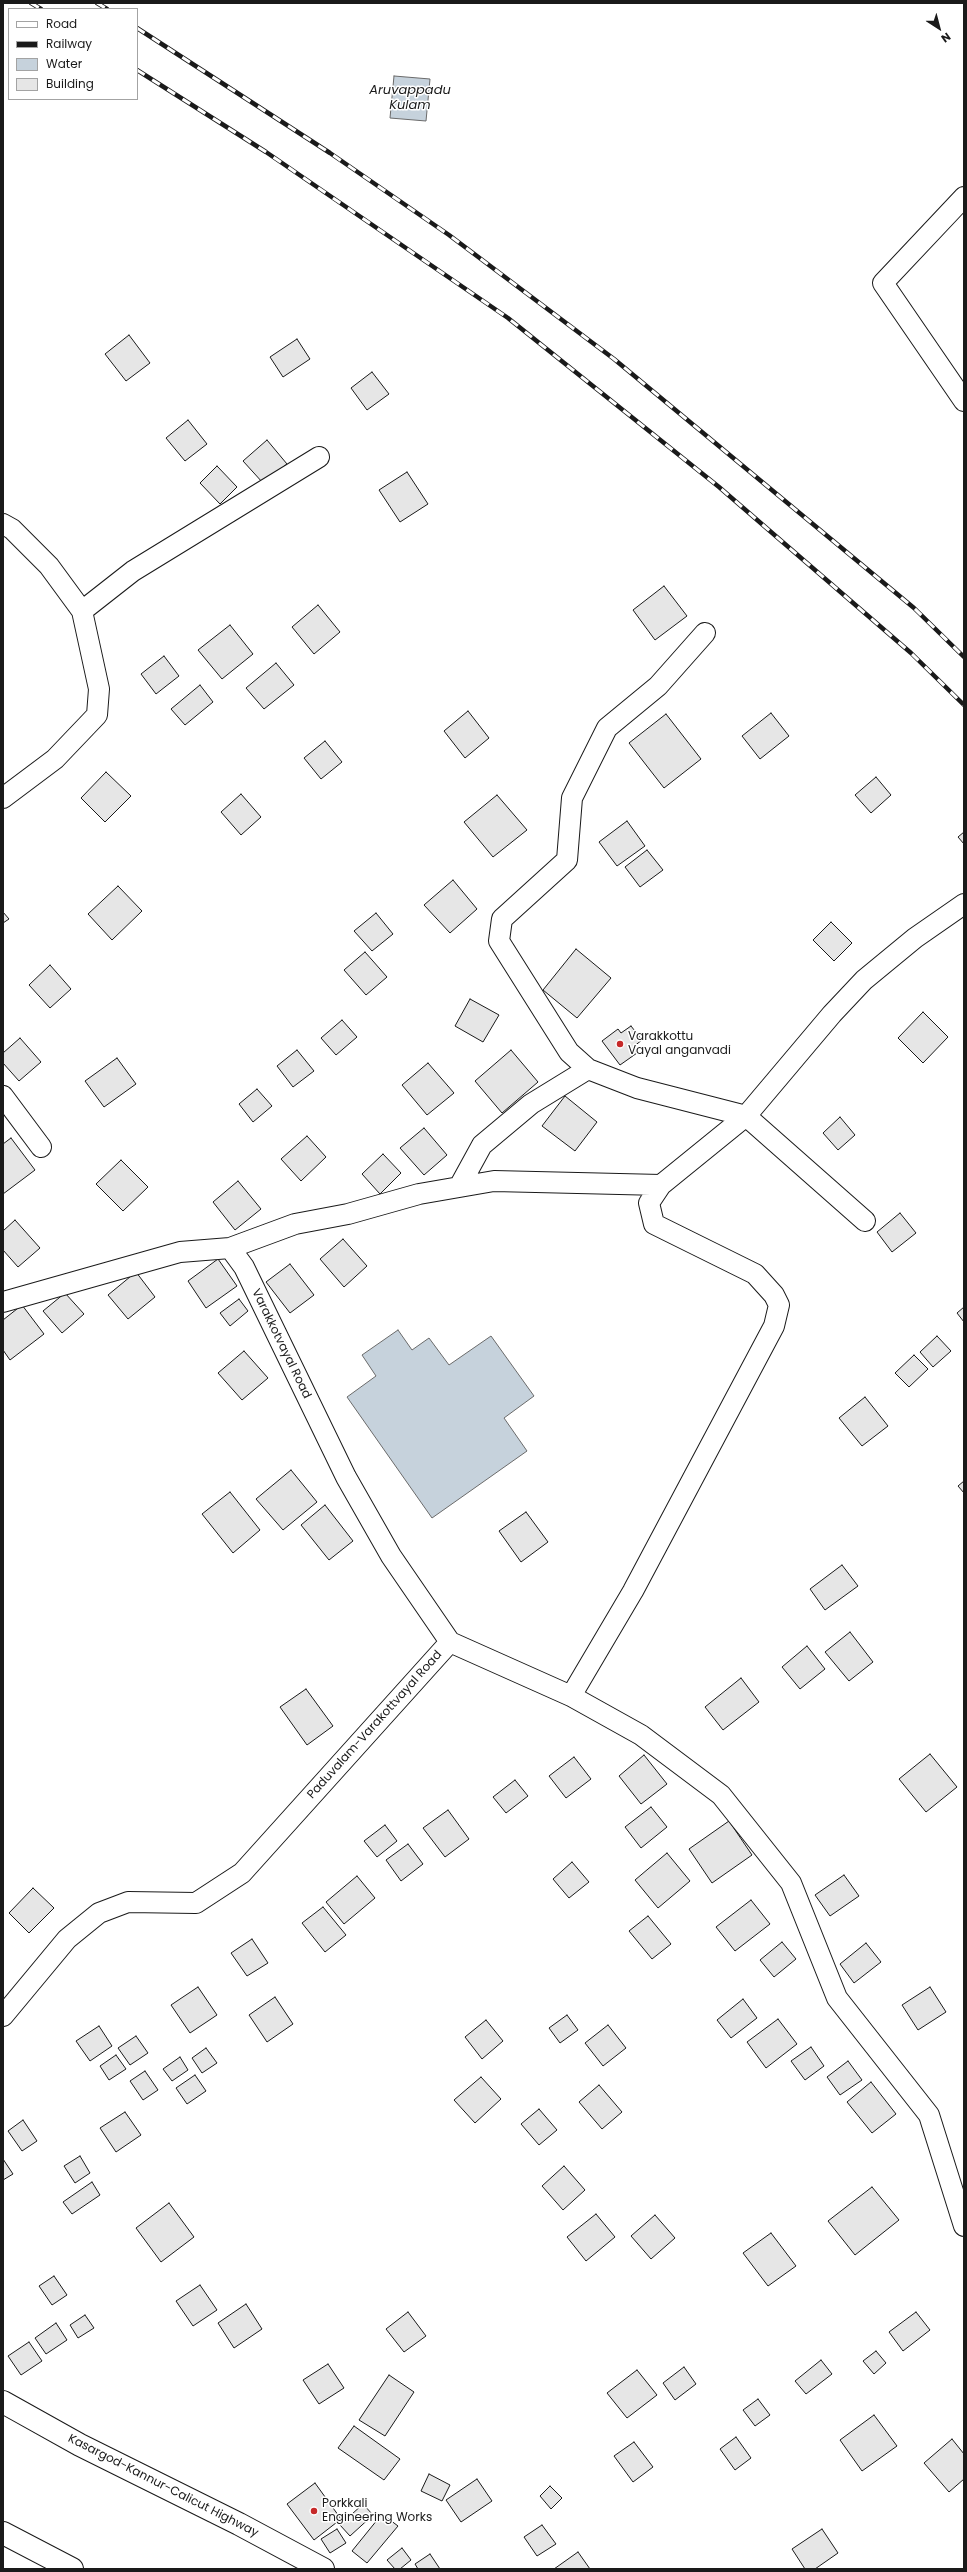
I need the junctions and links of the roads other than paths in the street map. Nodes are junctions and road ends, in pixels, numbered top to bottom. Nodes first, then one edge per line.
1 (964, 197) edge
2 (964, 401) edge
3 (319, 457) dead end
4 (3, 524) edge
5 (82, 611) junction
6 (705, 633) dead end
7 (3, 798) edge
8 (964, 904) edge
9 (588, 1069) junction
10 (3, 1096) edge
11 (746, 1116) junction
12 (41, 1147) dead end
13 (661, 1185) junction
14 (459, 1187) junction
15 (865, 1221) dead end
16 (230, 1248) junction
17 (3, 1302) edge
18 (450, 1642) junction
19 (570, 1696) junction
20 (3, 2016) edge
21 (964, 2226) edge
22 (3, 2402) edge
23 (3, 2533) edge
24 (72, 2569) edge
25 (323, 2569) edge

1 - 2 street
3 - 5 street
4 - 5 street
5 - 7 street
6 - 9 street
8 - 11 street
9 - 11 street
9 - 14 street
10 - 12 street
11 - 13 street
11 - 15 street
13 - 14 street
13 - 19 street
14 - 16 street
16 - 17 street
16 - 18 street, Varakkotvayal Road
18 - 19 street, Paduvalam-Varakottvayal Road
18 - 20 street, Paduvalam-Varakottvayal Road
19 - 21 street, Paduvalam-Varakottvayal Road
22 - 25 highway, Kasargod-Kannur-Calicut Highway
23 - 24 highway

